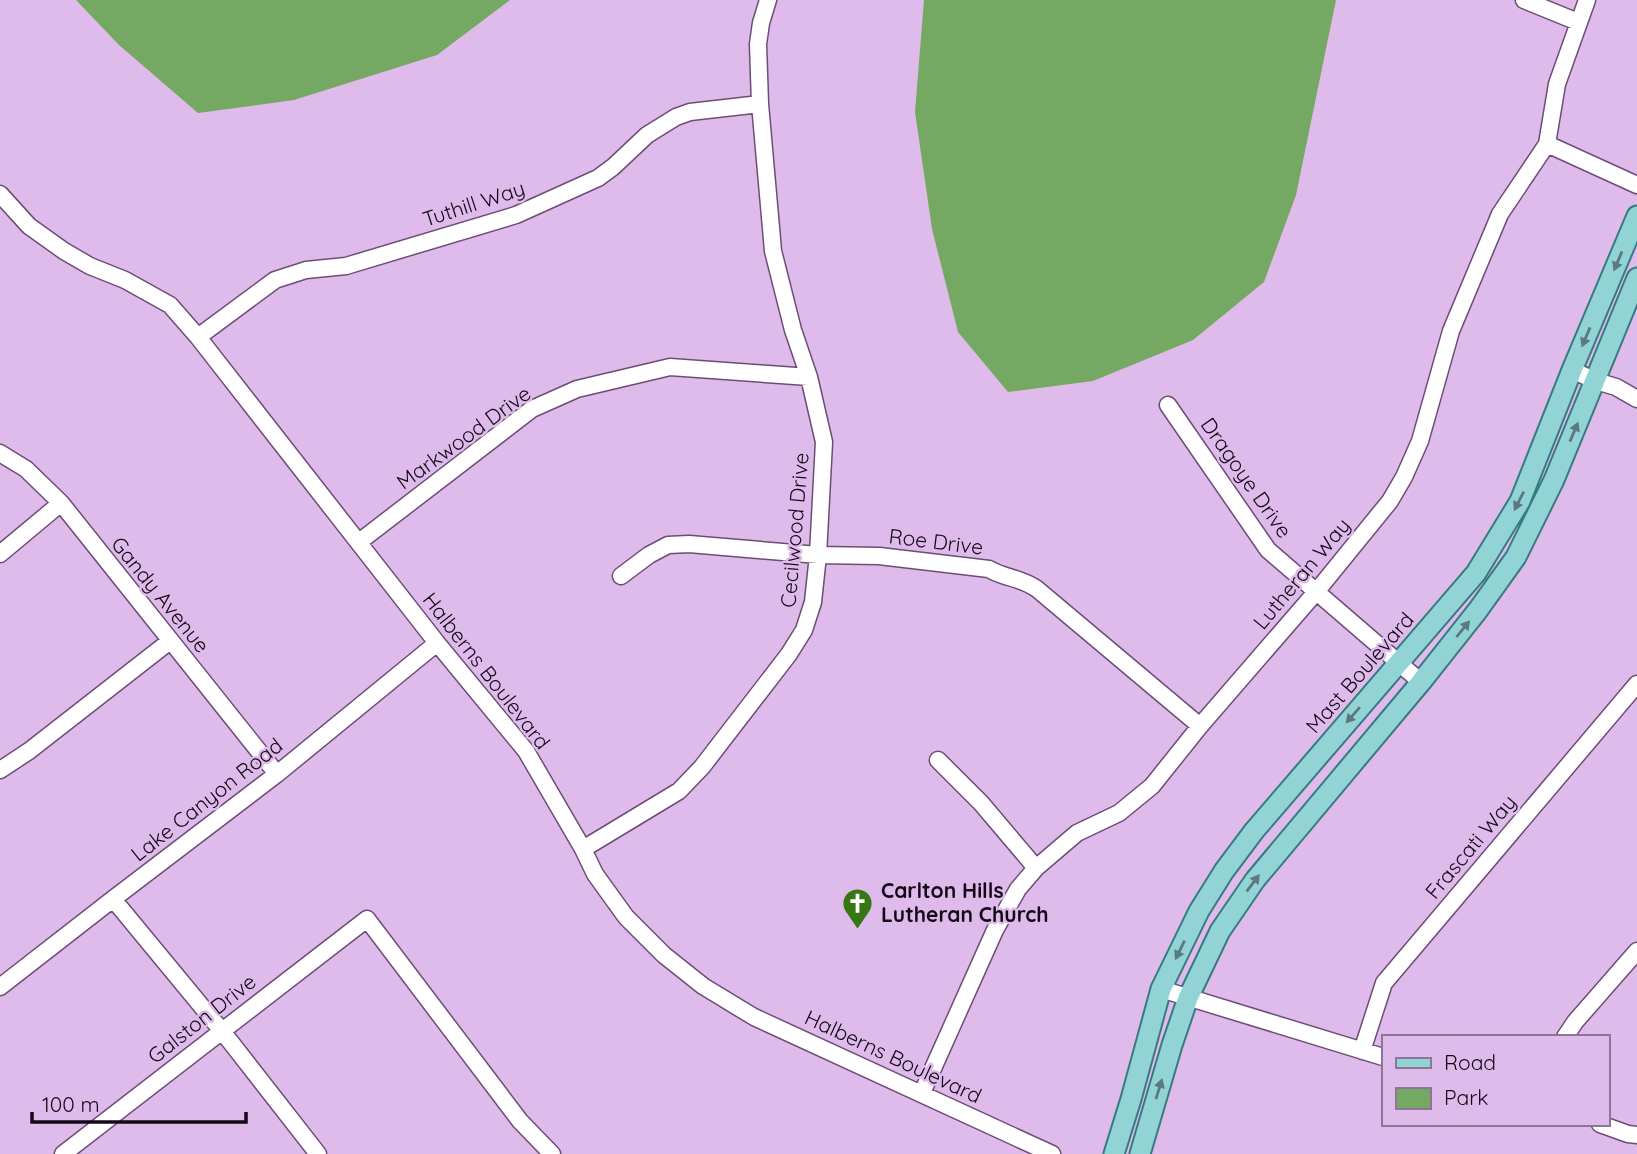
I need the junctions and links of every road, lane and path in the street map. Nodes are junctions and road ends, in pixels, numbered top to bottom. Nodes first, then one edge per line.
1 (768, 0) edge
2 (1524, 0) edge
3 (1587, 0) edge
4 (1578, 22) junction
5 (760, 104) junction
6 (1547, 144) junction
7 (1637, 185) edge
8 (0, 194) edge
9 (1637, 216) edge
10 (1637, 278) edge
11 (198, 337) junction
12 (1572, 370) junction
13 (809, 377) junction
14 (1595, 381) junction
15 (1637, 400) edge
16 (1168, 405) dead end
17 (0, 453) edge
18 (61, 503) junction
19 (359, 542) junction
20 (0, 554) edge
21 (818, 555) junction
22 (621, 576) dead end
23 (1317, 592) junction
24 (170, 641) junction
25 (437, 643) junction
26 (1398, 663) junction
27 (1421, 682) junction
28 (1637, 684) edge
29 (1200, 726) junction
30 (938, 760) dead end
31 (0, 770) edge
32 (277, 774) junction
33 (583, 849) junction
34 (1036, 868) junction
35 (113, 899) junction
36 (1637, 951) edge
37 (0, 987) edge
38 (1161, 989) junction
39 (1188, 998) junction
40 (222, 1031) junction
41 (1566, 1035) edge
42 (1362, 1051) junction
43 (1382, 1057) edge
44 (922, 1093) junction
45 (1606, 1126) edge
46 (1637, 1135) edge
47 (70, 1152) edge
48 (318, 1154) edge
49 (552, 1154) edge
50 (1052, 1154) edge
51 (1114, 1154) edge
52 (1140, 1154) edge

1 - 5 street, Cecilwood Drive
2 - 4 street
3 - 4 street, Lutheran Way
4 - 6 street, Lutheran Way
5 - 11 street, Tuthill Way
5 - 13 street, Cecilwood Drive
6 - 7 street
6 - 23 street, Lutheran Way
8 - 11 street, Halberns Boulevard
9 -> 12 main road, Mast Boulevard
10 - 14 main road
11 - 19 street, Halberns Boulevard
12 - 14 street
12 -> 26 main road, Mast Boulevard
13 - 19 street, Markwood Drive
13 - 21 street, Cecilwood Drive
14 - 15 street
27 -> 14 main road
16 - 23 street, Dragoye Drive
17 - 18 street, Gandy Avenue
18 - 20 street
18 - 24 street, Gandy Avenue
19 - 25 street, Halberns Boulevard
21 - 22 street, Roe Drive
21 - 29 street, Roe Drive
21 - 33 street, Cecilwood Drive
23 - 26 street, Dragoye Drive
23 - 29 street, Lutheran Way
24 - 31 street
24 - 32 street, Gandy Avenue
25 - 32 street, Lake Canyon Road
25 - 33 street, Halberns Boulevard
26 - 27 street, Dragoye Drive
26 -> 38 main road, Mast Boulevard
39 -> 27 main road
28 - 42 street, Frascati Way
29 - 34 street, Lutheran Way
30 - 34 street
32 - 35 street, Lake Canyon Road
33 - 44 street, Halberns Boulevard
34 - 44 street, Lutheran Way
35 - 37 street, Lake Canyon Road
35 - 40 street
36 - 41 street
38 - 39 street
38 - 51 main road, Mast Boulevard
39 - 42 street
52 -> 39 main road
40 - 47 street, Galston Drive
40 - 48 street
40 - 49 street, Galston Drive
42 - 43 street
44 - 50 street, Halberns Boulevard
45 - 46 street

